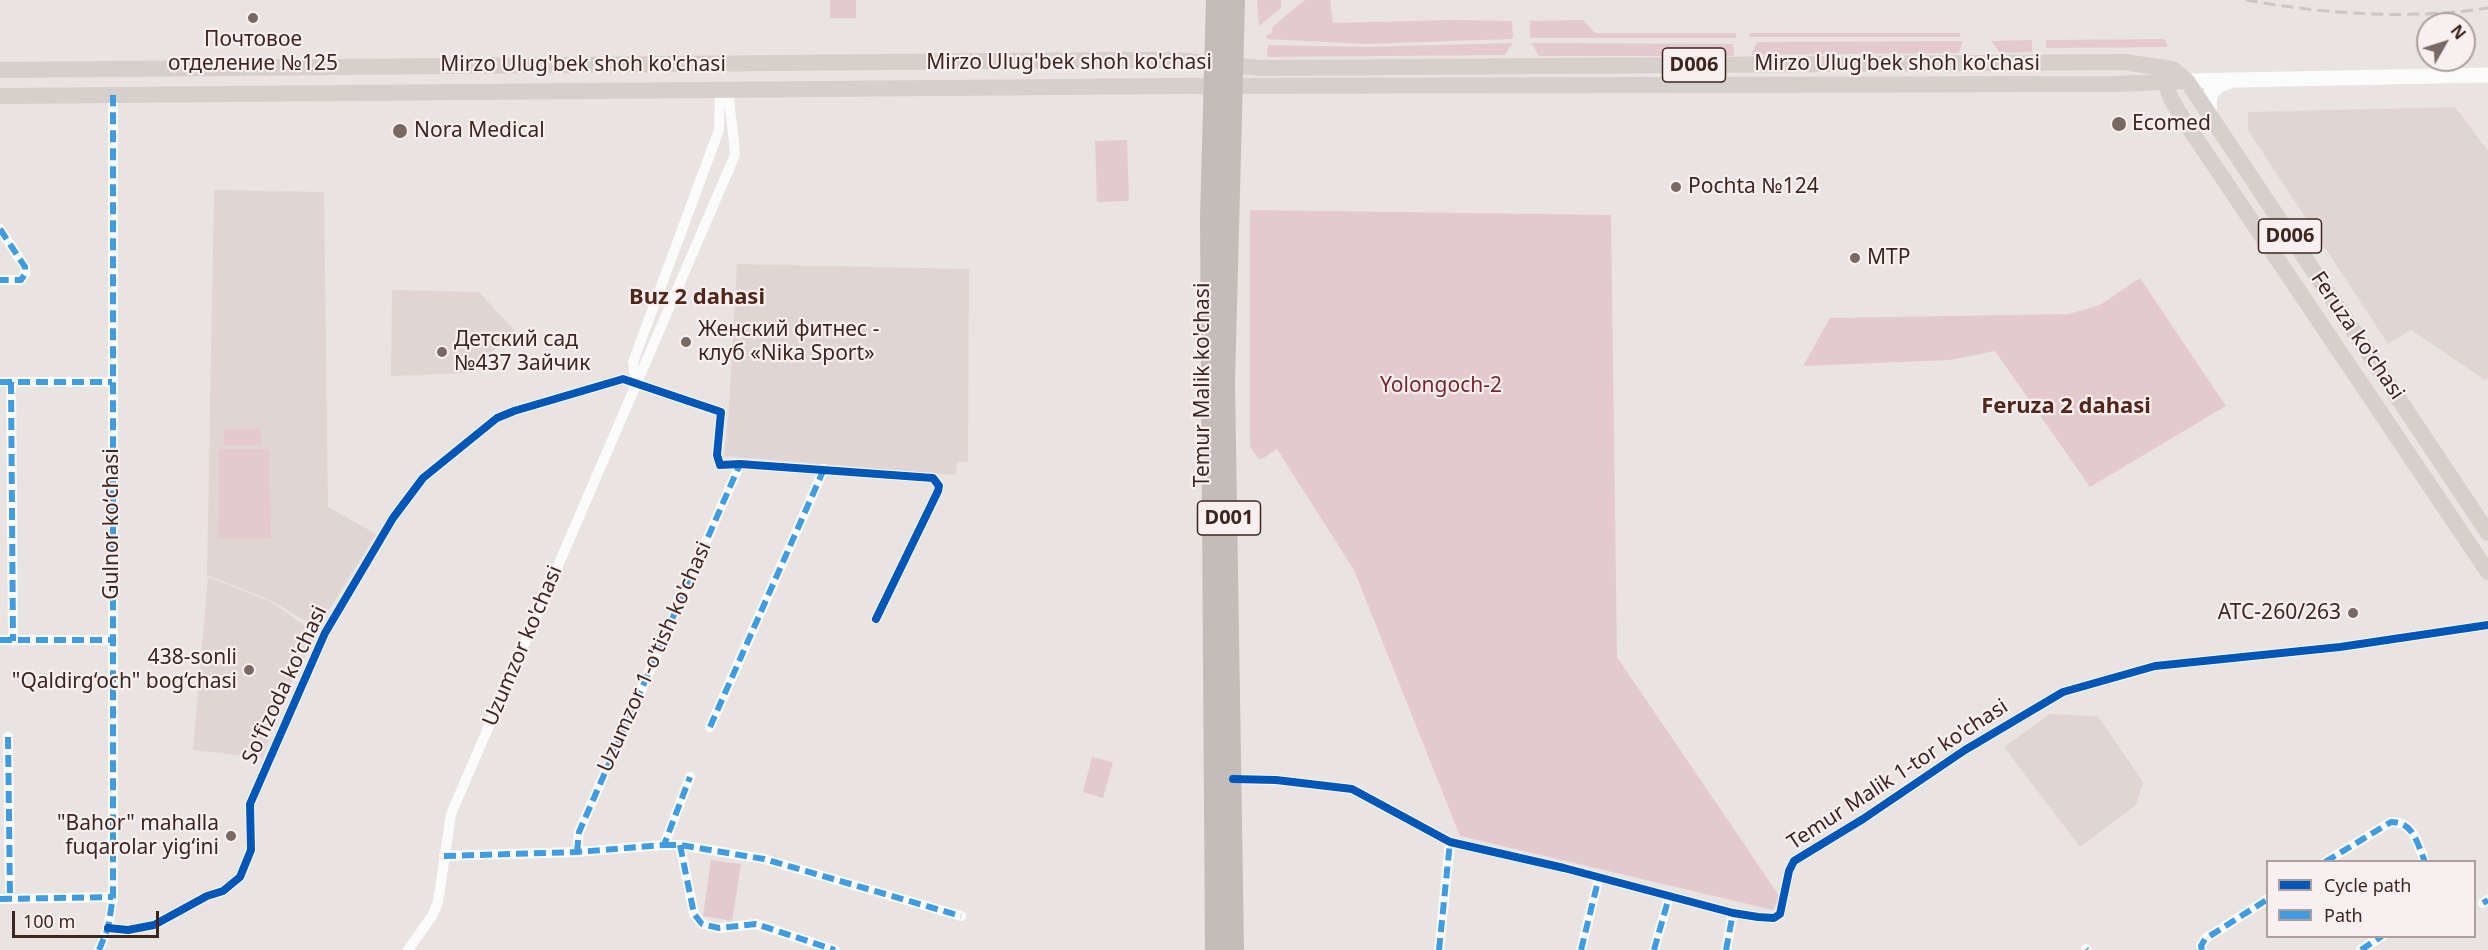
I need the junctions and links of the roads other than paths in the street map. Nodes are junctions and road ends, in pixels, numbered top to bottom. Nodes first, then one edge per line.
1 (1216, 0) edge
2 (1235, 0) edge
3 (957, 62) junction
4 (853, 63) junction
5 (592, 65) junction
6 (1225, 65) junction
7 (1421, 67) junction
8 (0, 70) edge
9 (2488, 75) edge
10 (2242, 78) junction
11 (2161, 79) junction
12 (2187, 81) junction
13 (1224, 86) junction
14 (1421, 86) junction
15 (957, 88) junction
16 (853, 89) junction
17 (725, 90) junction
18 (592, 91) junction
19 (113, 95) junction
20 (0, 96) edge
21 (2209, 114) junction
22 (0, 229) edge
23 (0, 280) edge
24 (2340, 310) junction
25 (2320, 322) junction
26 (5, 382) edge
27 (112, 382) junction
28 (636, 383) junction
29 (740, 464) junction
30 (824, 469) junction
31 (2488, 533) edge
32 (2488, 572) edge
33 (876, 619) dead end
34 (2488, 625) edge
35 (0, 640) edge
36 (13, 640) junction
37 (112, 640) junction
38 (710, 727) dead end
39 (8, 737) dead end
40 (690, 777) dead end
41 (1233, 779) junction
42 (1450, 842) junction
43 (680, 844) junction
44 (664, 845) junction
45 (577, 852) junction
46 (444, 856) junction
47 (2327, 860) edge
48 (2425, 860) edge
49 (1599, 877) junction
50 (113, 897) junction
51 (1669, 897) junction
52 (5, 899) edge
53 (2266, 900) edge
54 (1733, 913) junction
55 (961, 916) dead end
56 (108, 928) junction
57 (2379, 938) edge
58 (99, 950) edge
59 (408, 950) edge
60 (835, 950) edge
61 (1215, 950) edge
62 (1234, 950) edge
63 (1439, 950) edge
64 (1581, 950) edge
65 (1654, 950) edge
66 (1726, 950) edge
67 (2202, 950) edge
68 (2361, 950) edge

1 - 6 highway, Temur Malik ko'chasi / D001
2 - 6 highway, Temur Malik ko'chasi / D001
3 - 4 main road, Mirzo Ulug'bek shoh ko'chasi
3 - 6 main road, Mirzo Ulug'bek shoh ko'chasi
3 - 15 main road
4 - 5 main road, Mirzo Ulug'bek shoh ko'chasi
4 - 16 main road
5 - 8 main road, Mirzo Ulug'bek shoh ko'chasi
5 - 18 main road
6 - 7 main road, Mirzo Ulug'bek shoh ko'chasi / D006
6 - 13 highway, Temur Malik ko'chasi / D001
7 - 11 main road, Mirzo Ulug'bek shoh ko'chasi / D006
7 - 14 main road
9 - 10 street
10 - 11 street
10 - 12 street
10 - 21 street
11 - 12 main road, Feruza ko'chasi
11 - 14 main road, Mirzo Ulug'bek shoh ko'chasi / D006
11 - 25 main road, Feruza ko'chasi / D006
12 - 21 main road, Feruza ko'chasi / D006
13 - 14 main road, Mirzo Ulug'bek shoh ko'chasi / D006
13 - 15 main road, Mirzo Ulug'bek shoh ko'chasi
13 - 41 highway, Temur Malik ko'chasi / D001
13 - 61 highway, Temur Malik ko'chasi / D001
15 - 16 main road, Mirzo Ulug'bek shoh ko'chasi
16 - 17 main road, Mirzo Ulug'bek shoh ko'chasi
17 - 18 main road, Mirzo Ulug'bek shoh ko'chasi
17 - 28 street, Uzumzor ko'chasi
17 - 28 street, Uzumzor ko'chasi
18 - 19 main road, Mirzo Ulug'bek shoh ko'chasi
19 - 20 main road, Mirzo Ulug'bek shoh ko'chasi
19 - 27 street, Gulnor koʻchasi
21 - 24 main road, Feruza ko'chasi / D006
22 - 23 street
24 - 25 main road
24 - 31 main road, Feruza ko'chasi / D006
25 - 32 main road, Feruza ko'chasi / D006
26 - 27 street
26 - 36 street
27 - 37 street, Gulnor koʻchasi
28 - 29 street
28 - 46 street, Uzumzor ko'chasi
28 - 56 street, So'fizoda ko'chasi
29 - 30 street
29 - 45 street, Uzumzor 1-o'tish ko'chasi
30 - 33 street
30 - 38 street
34 - 54 street, Temur Malik 1-tor ko'chasi
35 - 36 street
36 - 37 street
37 - 50 street, Gulnor koʻchasi
39 - 52 street
40 - 44 street
41 - 42 street, Temur Malik 1-tor ko'chasi
41 - 62 highway, Temur Malik ko'chasi / D001
42 - 49 street, Temur Malik 1-tor ko'chasi
42 - 63 street
43 - 44 street
43 - 55 street
43 - 60 street
44 - 45 street
45 - 46 street
46 - 59 street, Uzumzor ko'chasi
47 - 48 street
49 - 51 street, Temur Malik 1-tor ko'chasi
49 - 64 street
50 - 52 street
50 - 56 street, Gulnor koʻchasi
51 - 54 street, Temur Malik 1-tor ko'chasi
51 - 65 street
53 - 67 street
54 - 66 street
56 - 58 street, Gulnor koʻchasi
57 - 68 street

